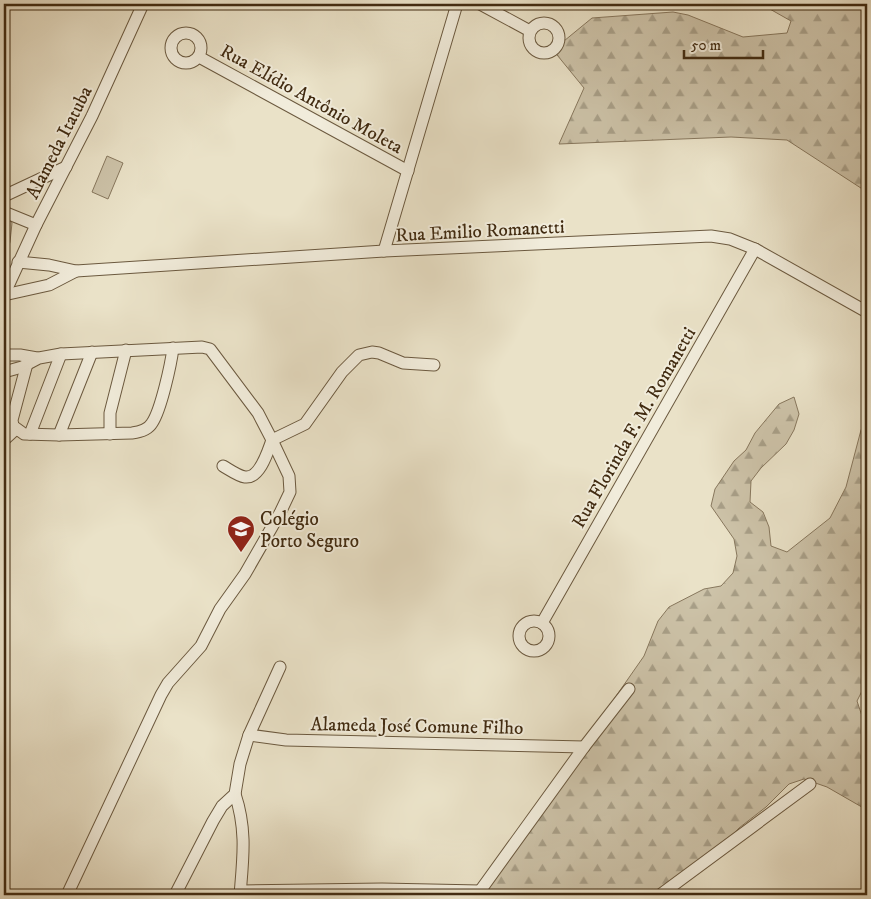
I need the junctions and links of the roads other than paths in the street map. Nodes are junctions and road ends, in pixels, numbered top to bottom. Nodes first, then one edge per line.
1 (143, 4) edge
2 (457, 4) edge
3 (480, 4) edge
4 (530, 31) dead end
5 (199, 57) dead end
6 (66, 167) junction
7 (408, 171) junction
8 (4, 196) edge
9 (4, 212) edge
10 (36, 225) junction
11 (755, 249) junction
12 (384, 251) junction
13 (18, 262) junction
14 (76, 271) junction
15 (4, 295) edge
16 (867, 312) edge
17 (173, 348) junction
18 (126, 350) junction
19 (92, 352) junction
20 (61, 354) junction
21 (4, 356) edge
22 (32, 359) junction
23 (434, 365) dead end
24 (4, 372) edge
25 (11, 426) edge
26 (30, 434) junction
27 (110, 434) junction
28 (59, 435) junction
29 (4, 440) edge
30 (272, 440) junction
31 (224, 466) dead end
32 (542, 623) dead end
33 (280, 667) dead end
34 (629, 689) dead end
35 (249, 735) junction
36 (584, 747) junction
37 (810, 784) dead end
38 (235, 794) junction
39 (240, 893) edge
40 (480, 893) edge
41 (67, 895) edge
42 (175, 895) edge
43 (660, 895) edge

1 - 6 street, Alameda Itatuba
2 - 7 street
3 - 4 street
5 - 7 street, Rua Elídio Antônio Moleta
6 - 8 street
6 - 10 street, Alameda Itatuba
7 - 12 street
9 - 10 street
10 - 13 street, Alameda Itatuba
11 - 12 street, Rua Emilio Romanetti
11 - 16 street, Rua Emilio Romanetti
11 - 32 street, Rua Florinda F. M. Romanetti
12 - 14 street, Rua Emilio Romanetti
13 - 14 street, Rua Emilio Romanetti
13 - 15 street, Alameda Itatuba
14 - 15 street, Rua Emilio Romanetti
17 - 18 street
17 - 27 street
17 - 30 street
18 - 19 street
18 - 27 street
19 - 20 street
19 - 28 street
20 - 22 street
20 - 26 street
21 - 22 street
22 - 24 street
22 - 25 street
23 - 30 street
25 - 26 street
25 - 29 street
26 - 28 street
27 - 28 street
30 - 31 street
30 - 41 street
33 - 35 street
34 - 36 street
35 - 36 street, Alameda José Comune Filho
35 - 38 street
36 - 40 street
37 - 43 street
38 - 39 street
38 - 42 street
39 - 40 street

